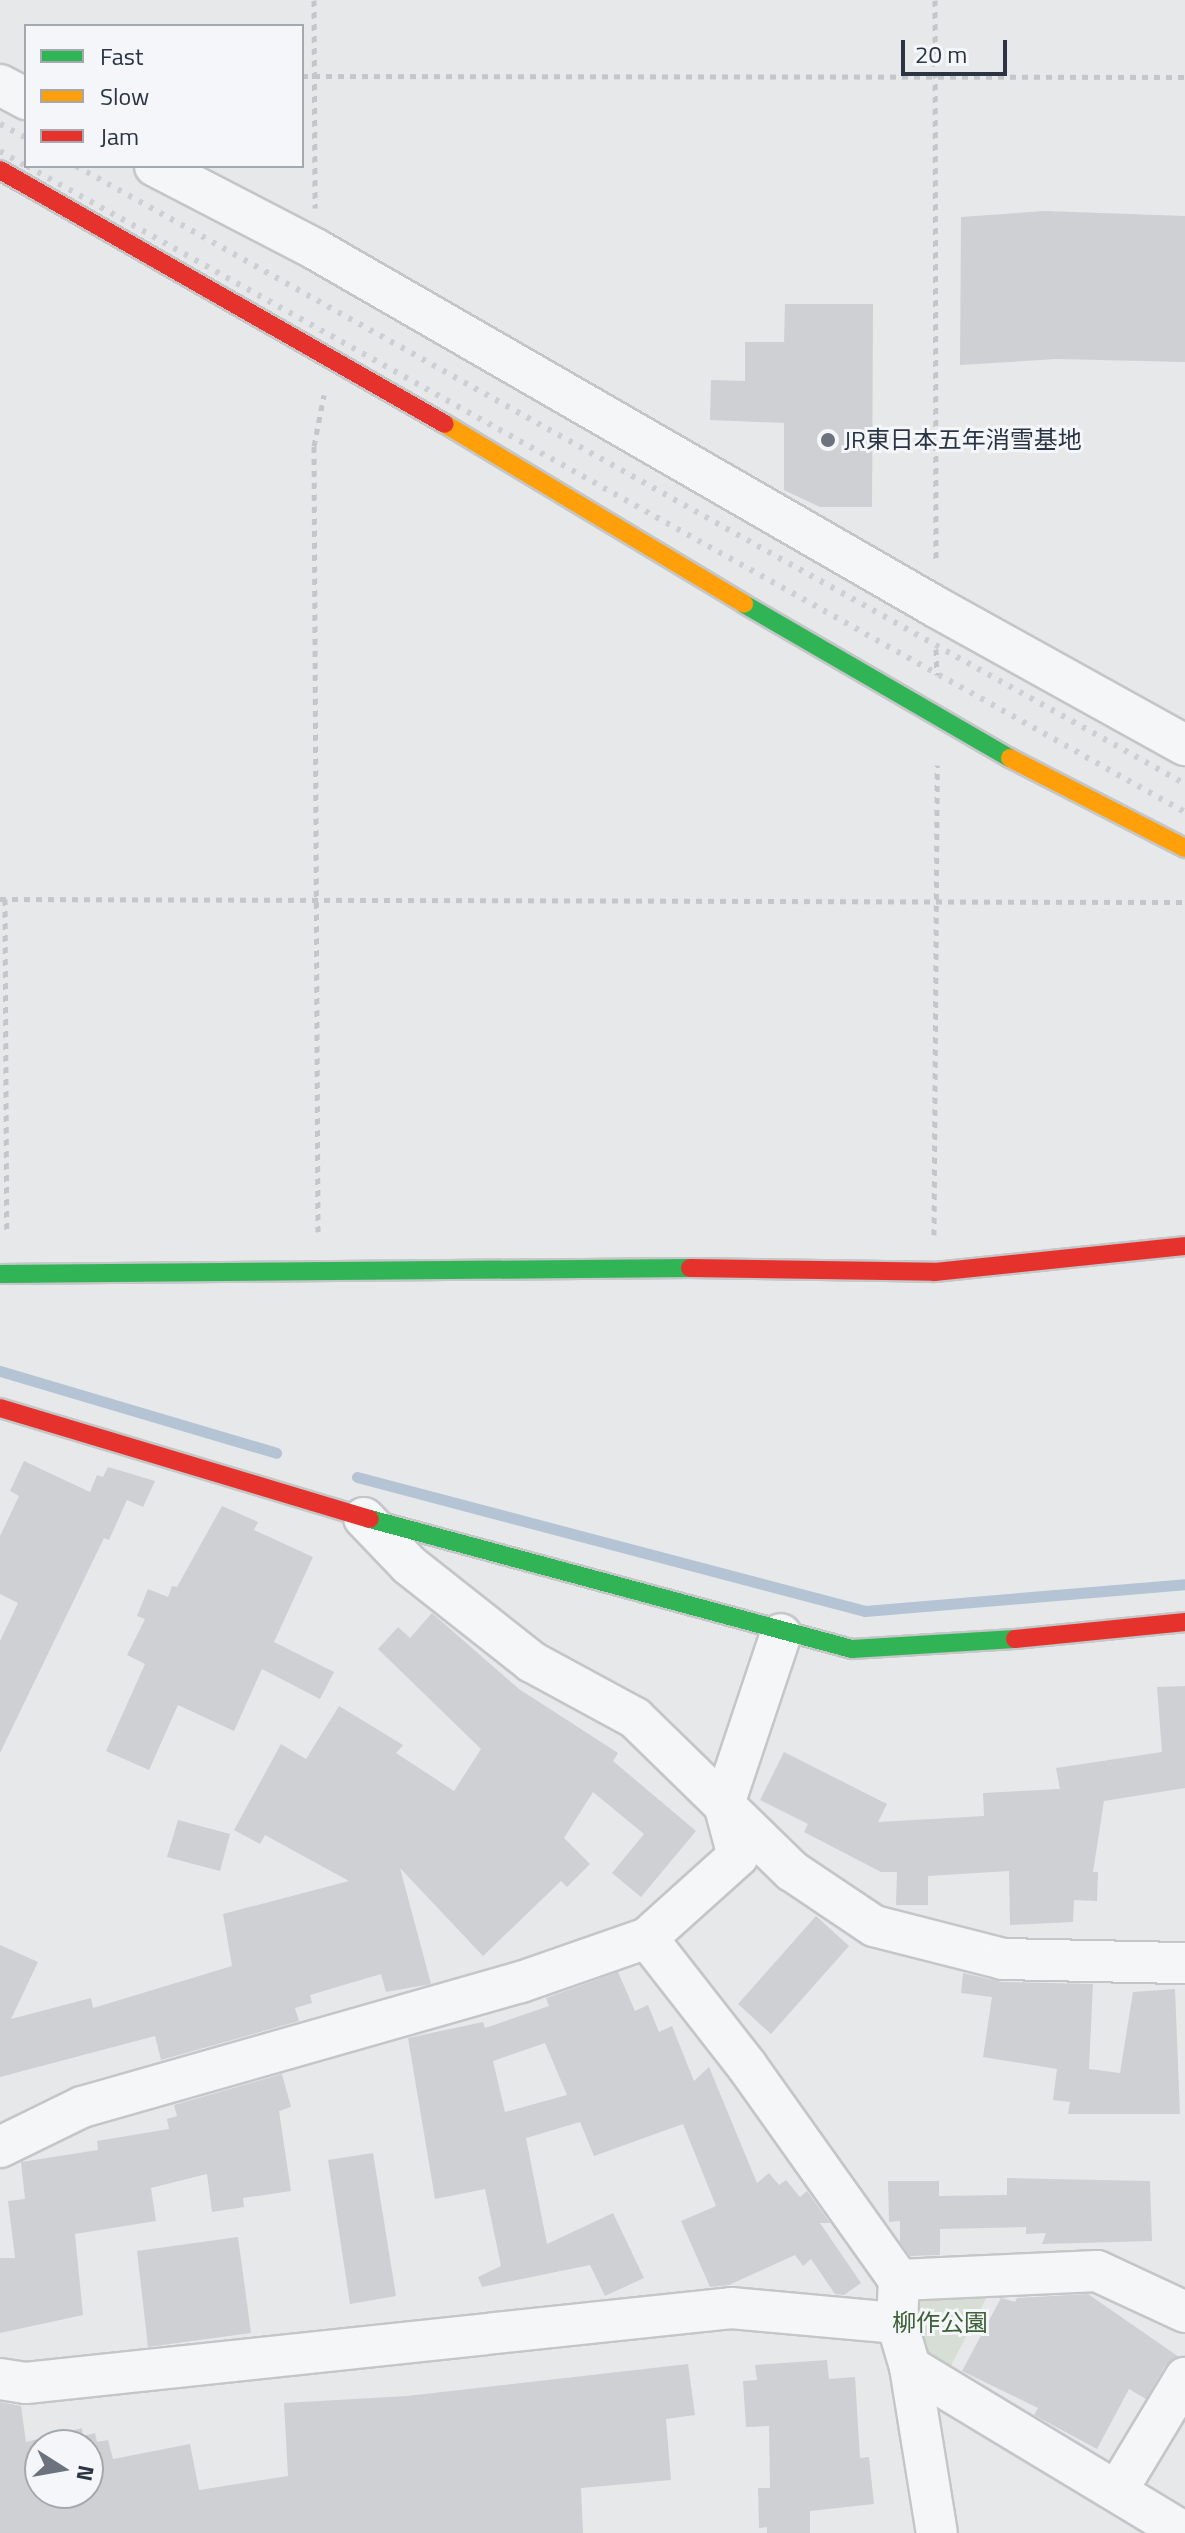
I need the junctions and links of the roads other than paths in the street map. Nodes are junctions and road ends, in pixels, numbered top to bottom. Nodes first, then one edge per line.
1 (0, 85) edge
2 (24, 98) edge
3 (159, 168) edge
4 (0, 170) edge
5 (1185, 745) edge
6 (1185, 848) edge
7 (1185, 1246) edge
8 (3, 1274) edge
9 (0, 1408) edge
10 (364, 1518) junction
11 (1185, 1622) edge
12 (781, 1634) junction
13 (724, 1804) junction
14 (647, 1938) junction
15 (1185, 1963) edge
16 (0, 2147) edge
17 (899, 2280) junction
18 (1185, 2312) edge
19 (897, 2323) junction
20 (910, 2367) junction
21 (1185, 2378) edge
22 (0, 2379) edge
23 (1118, 2489) junction
24 (937, 2533) edge
25 (1185, 2533) edge

1 - 2 street
3 - 5 street
4 - 6 street
7 - 8 street
9 - 10 street
10 - 12 street
10 - 13 street
11 - 12 street
12 - 13 street
13 - 14 street
13 - 15 street
14 - 16 street
14 - 17 street
17 - 18 street
17 - 19 street
19 - 20 street
19 - 22 street
20 - 23 street
20 - 24 street
21 - 23 street
23 - 25 street

